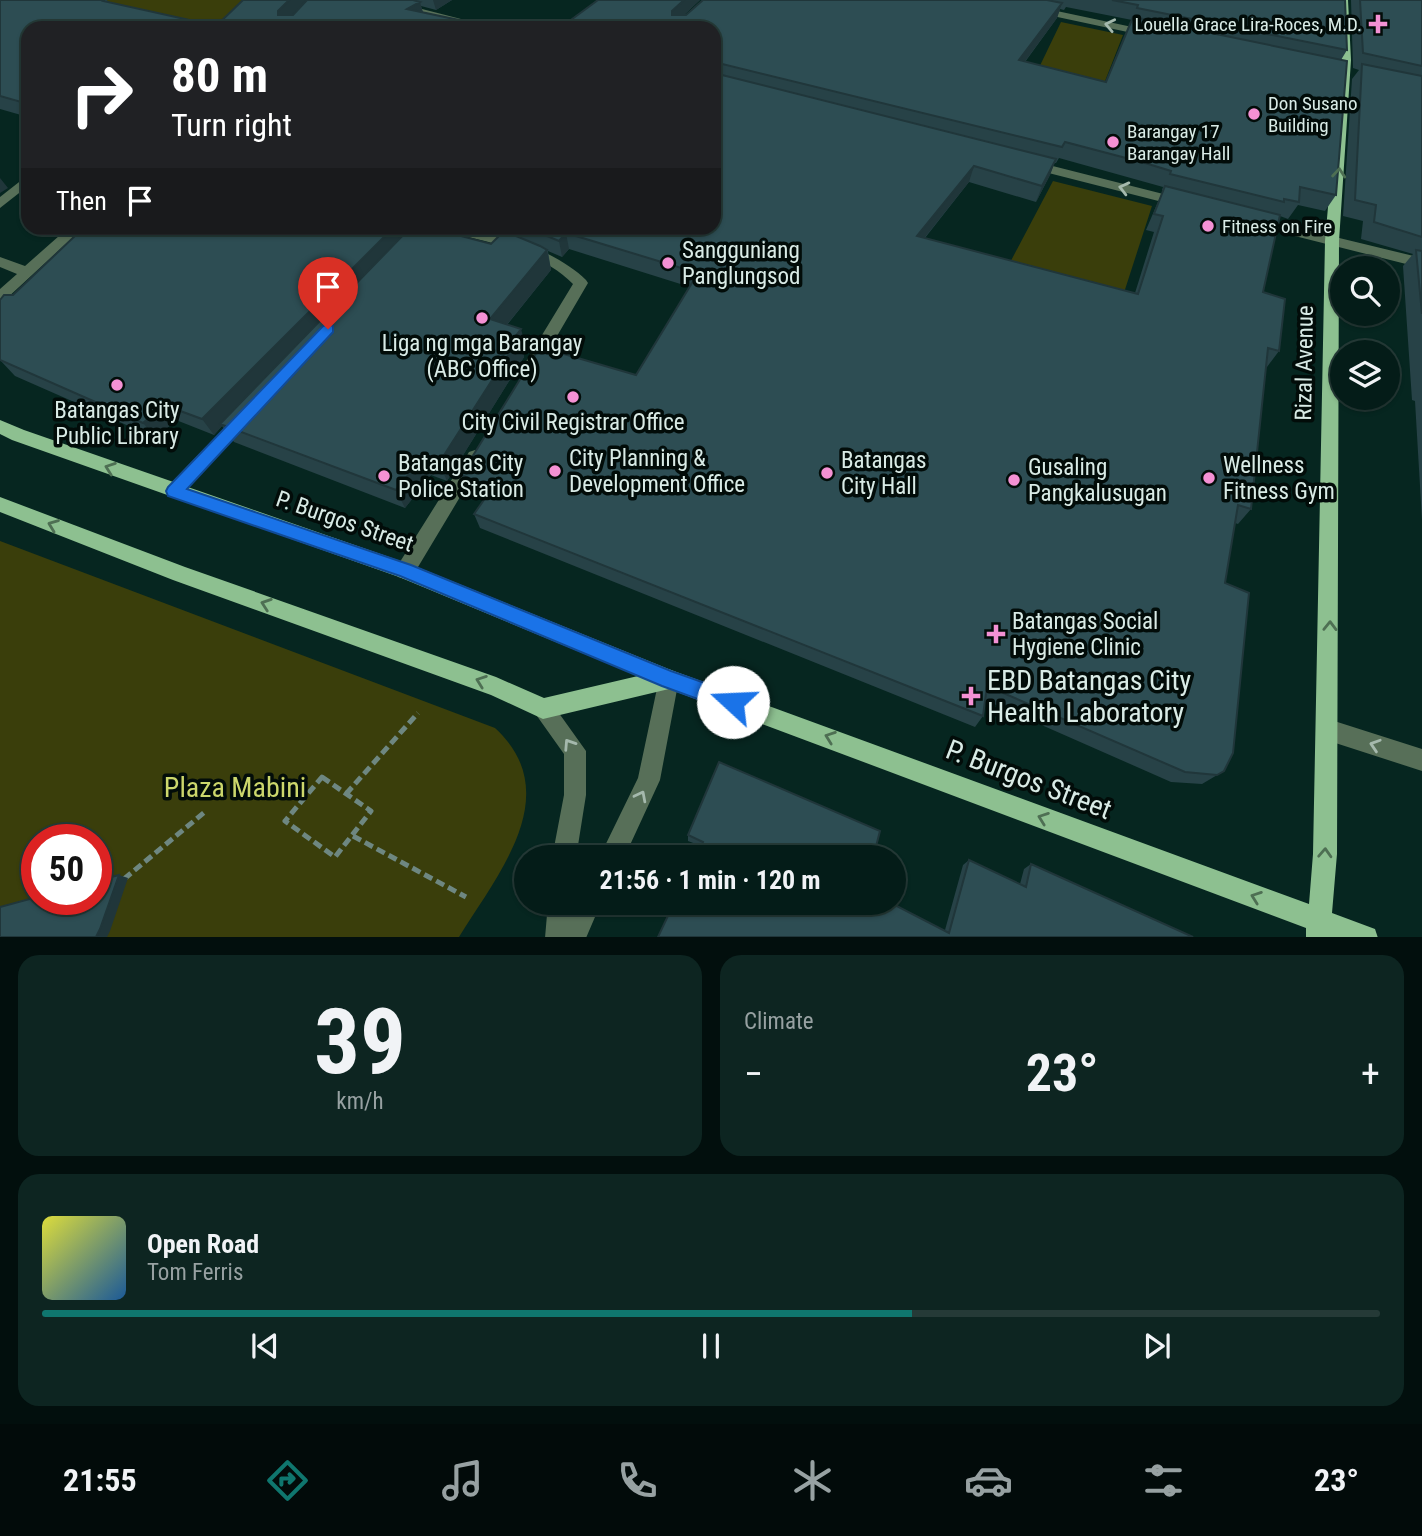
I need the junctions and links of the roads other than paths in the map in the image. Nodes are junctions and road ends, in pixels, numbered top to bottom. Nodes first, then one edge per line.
1 (375, 0) edge
2 (1343, 0) edge
3 (1028, 8) edge
4 (462, 21) edge
5 (1160, 36) edge
6 (1010, 159) edge
7 (21, 185) edge
8 (0, 204) edge
9 (1198, 207) edge
10 (1239, 218) edge
11 (68, 235) edge
12 (500, 235) edge
13 (1332, 241) junction
14 (0, 262) edge
15 (1422, 263) edge
16 (27, 272) junction
17 (0, 298) edge
18 (519, 387) edge
19 (251, 410) edge
20 (0, 426) edge
21 (483, 444) edge
22 (174, 491) junction
23 (0, 504) edge
24 (405, 570) junction
25 (669, 680) junction
26 (543, 709) junction
27 (1328, 730) junction
28 (1422, 760) edge
29 (566, 845) edge
30 (617, 845) edge
31 (559, 915) edge
32 (583, 915) edge
33 (1319, 929) edge
34 (557, 937) edge
35 (573, 937) edge
36 (1366, 937) edge

1 - 4 street
13 -> 2 main road, Rizal Avenue
5 -> 3 street
9 -> 6 street
7 - 8 street
10 - 13 street
11 - 16 street
12 - 18 street
13 - 15 street
27 -> 13 main road, Rizal Avenue
14 - 16 street
16 - 17 street
19 - 22 street
22 -> 20 main road, P. Burgos Street
21 - 24 street
22 - 24 main road, P. Burgos Street
26 -> 23 main road
24 - 25 main road, P. Burgos Street
25 - 26 main road
30 -> 25 street
33 -> 25 main road, P. Burgos Street
29 -> 26 street
28 -> 27 street
33 -> 27 main road, Rizal Avenue
31 - 34 street
32 - 35 street
33 - 36 main road, P. Burgos Street

